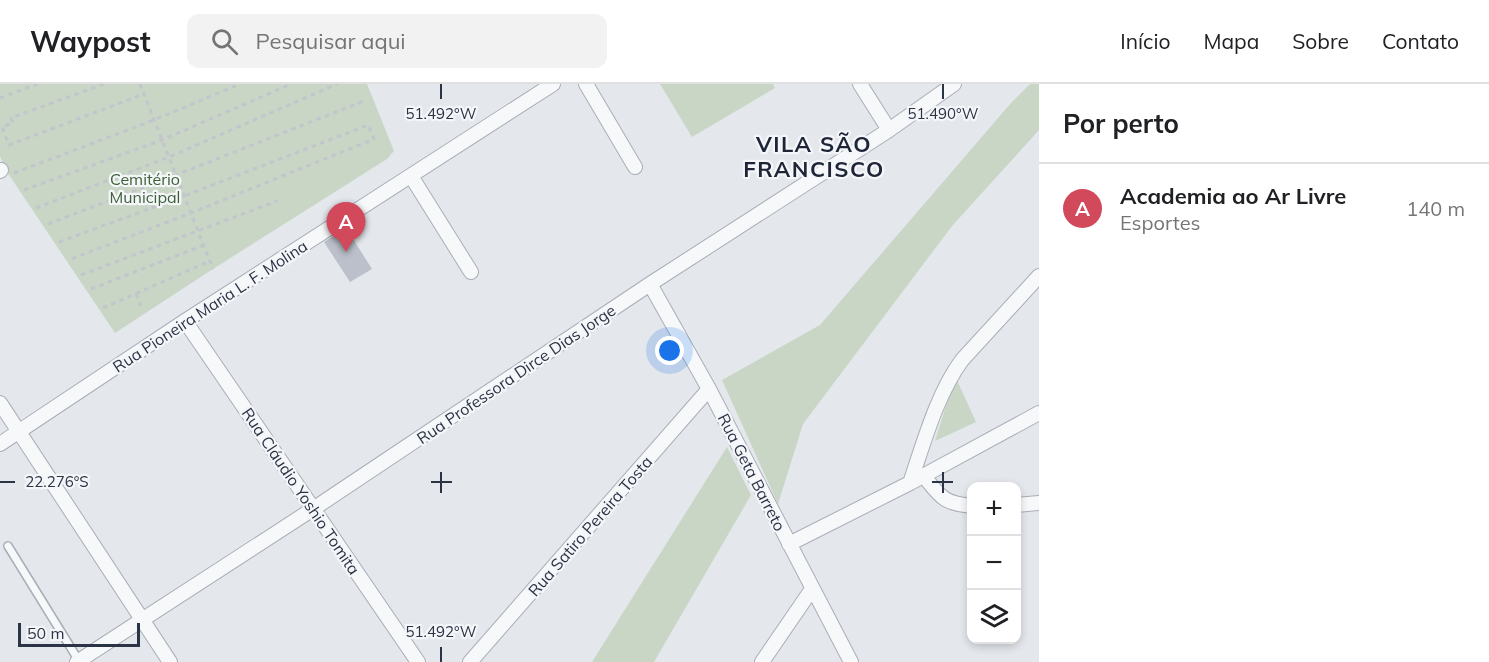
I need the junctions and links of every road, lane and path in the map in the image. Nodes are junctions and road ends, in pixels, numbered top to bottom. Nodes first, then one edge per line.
1 (37, 84) edge
2 (104, 84) edge
3 (140, 84) edge
4 (240, 84) edge
5 (291, 84) edge
6 (337, 84) edge
7 (553, 84) edge
8 (586, 84) edge
9 (860, 84) edge
10 (954, 84) edge
11 (144, 94) junction
12 (0, 98) edge
13 (364, 101) dead end
14 (154, 120) junction
15 (889, 130) junction
16 (162, 140) junction
17 (169, 158) junction
18 (635, 167) dead end
19 (4, 171) edge
20 (176, 176) junction
21 (411, 176) junction
22 (24, 190) dead end
23 (184, 196) junction
24 (277, 201) dead end
25 (36, 208) dead end
26 (191, 213) junction
27 (48, 224) dead end
28 (197, 230) junction
29 (59, 242) dead end
30 (204, 245) junction
31 (71, 259) dead end
32 (210, 261) junction
33 (213, 269) dead end
34 (471, 272) dead end
35 (81, 275) dead end
36 (1039, 276) edge
37 (650, 284) junction
38 (91, 289) dead end
39 (136, 294) junction
40 (141, 306) dead end
41 (103, 308) dead end
42 (185, 321) junction
43 (709, 389) junction
44 (0, 403) edge
45 (1039, 413) edge
46 (19, 432) junction
47 (0, 444) edge
48 (923, 475) junction
49 (910, 483) junction
50 (1039, 503) edge
51 (967, 505) edge
52 (1021, 505) edge
53 (313, 509) junction
54 (789, 544) junction
55 (8, 546) dead end
56 (812, 589) junction
57 (142, 619) junction
58 (78, 661) edge
59 (170, 662) edge
60 (418, 662) edge
61 (470, 662) edge
62 (762, 662) edge
63 (851, 662) edge

1 - 12 path
2 - 11 path
3 - 11 path
4 - 14 path
5 - 16 path
6 - 17 path
7 - 21 street, Rua Pioneira Maria L. F. Molina
8 - 18 street
9 - 15 street
10 - 15 street, Rua Professora Dirce Dias Jorge
11 - 14 path
13 - 20 path
14 - 16 path
14 - 19 path
15 - 37 street, Rua Professora Dirce Dias Jorge
16 - 17 path
16 - 22 path
17 - 20 path
17 - 25 path
20 - 23 path
20 - 27 path
21 - 34 street
21 - 42 street, Rua Pioneira Maria L. F. Molina
23 - 26 path
23 - 26 path
23 - 29 path
24 - 28 path
26 - 28 path
26 - 31 path
28 - 30 path
28 - 35 path
30 - 32 path
30 - 38 path
32 - 33 path
32 - 39 path
36 - 49 street
37 - 43 street, Rua Geta Barreto
37 - 53 street, Rua Professora Dirce Dias Jorge
39 - 40 path
39 - 41 path
42 - 46 street, Rua Pioneira Maria L. F. Molina
42 - 53 street, Rua Cláudio Yoshio Tomita
43 - 54 street, Rua Geta Barreto
43 - 61 street, Rua Satiro Pereira Tosta
44 - 46 street
45 - 48 street
46 - 47 street, Rua Pioneira Maria L. F. Molina
46 - 57 street
48 - 49 street
48 - 51 street
49 - 54 street
50 - 52 street
53 - 57 street, Rua Professora Dirce Dias Jorge
53 - 60 street, Rua Cláudio Yoshio Tomita
54 - 56 street, Rua Geta Barreto
55 - 58 lane
56 - 62 street
56 - 63 street, Rua Geta Barreto
57 - 58 street, Rua Professora Dirce Dias Jorge
57 - 59 street

